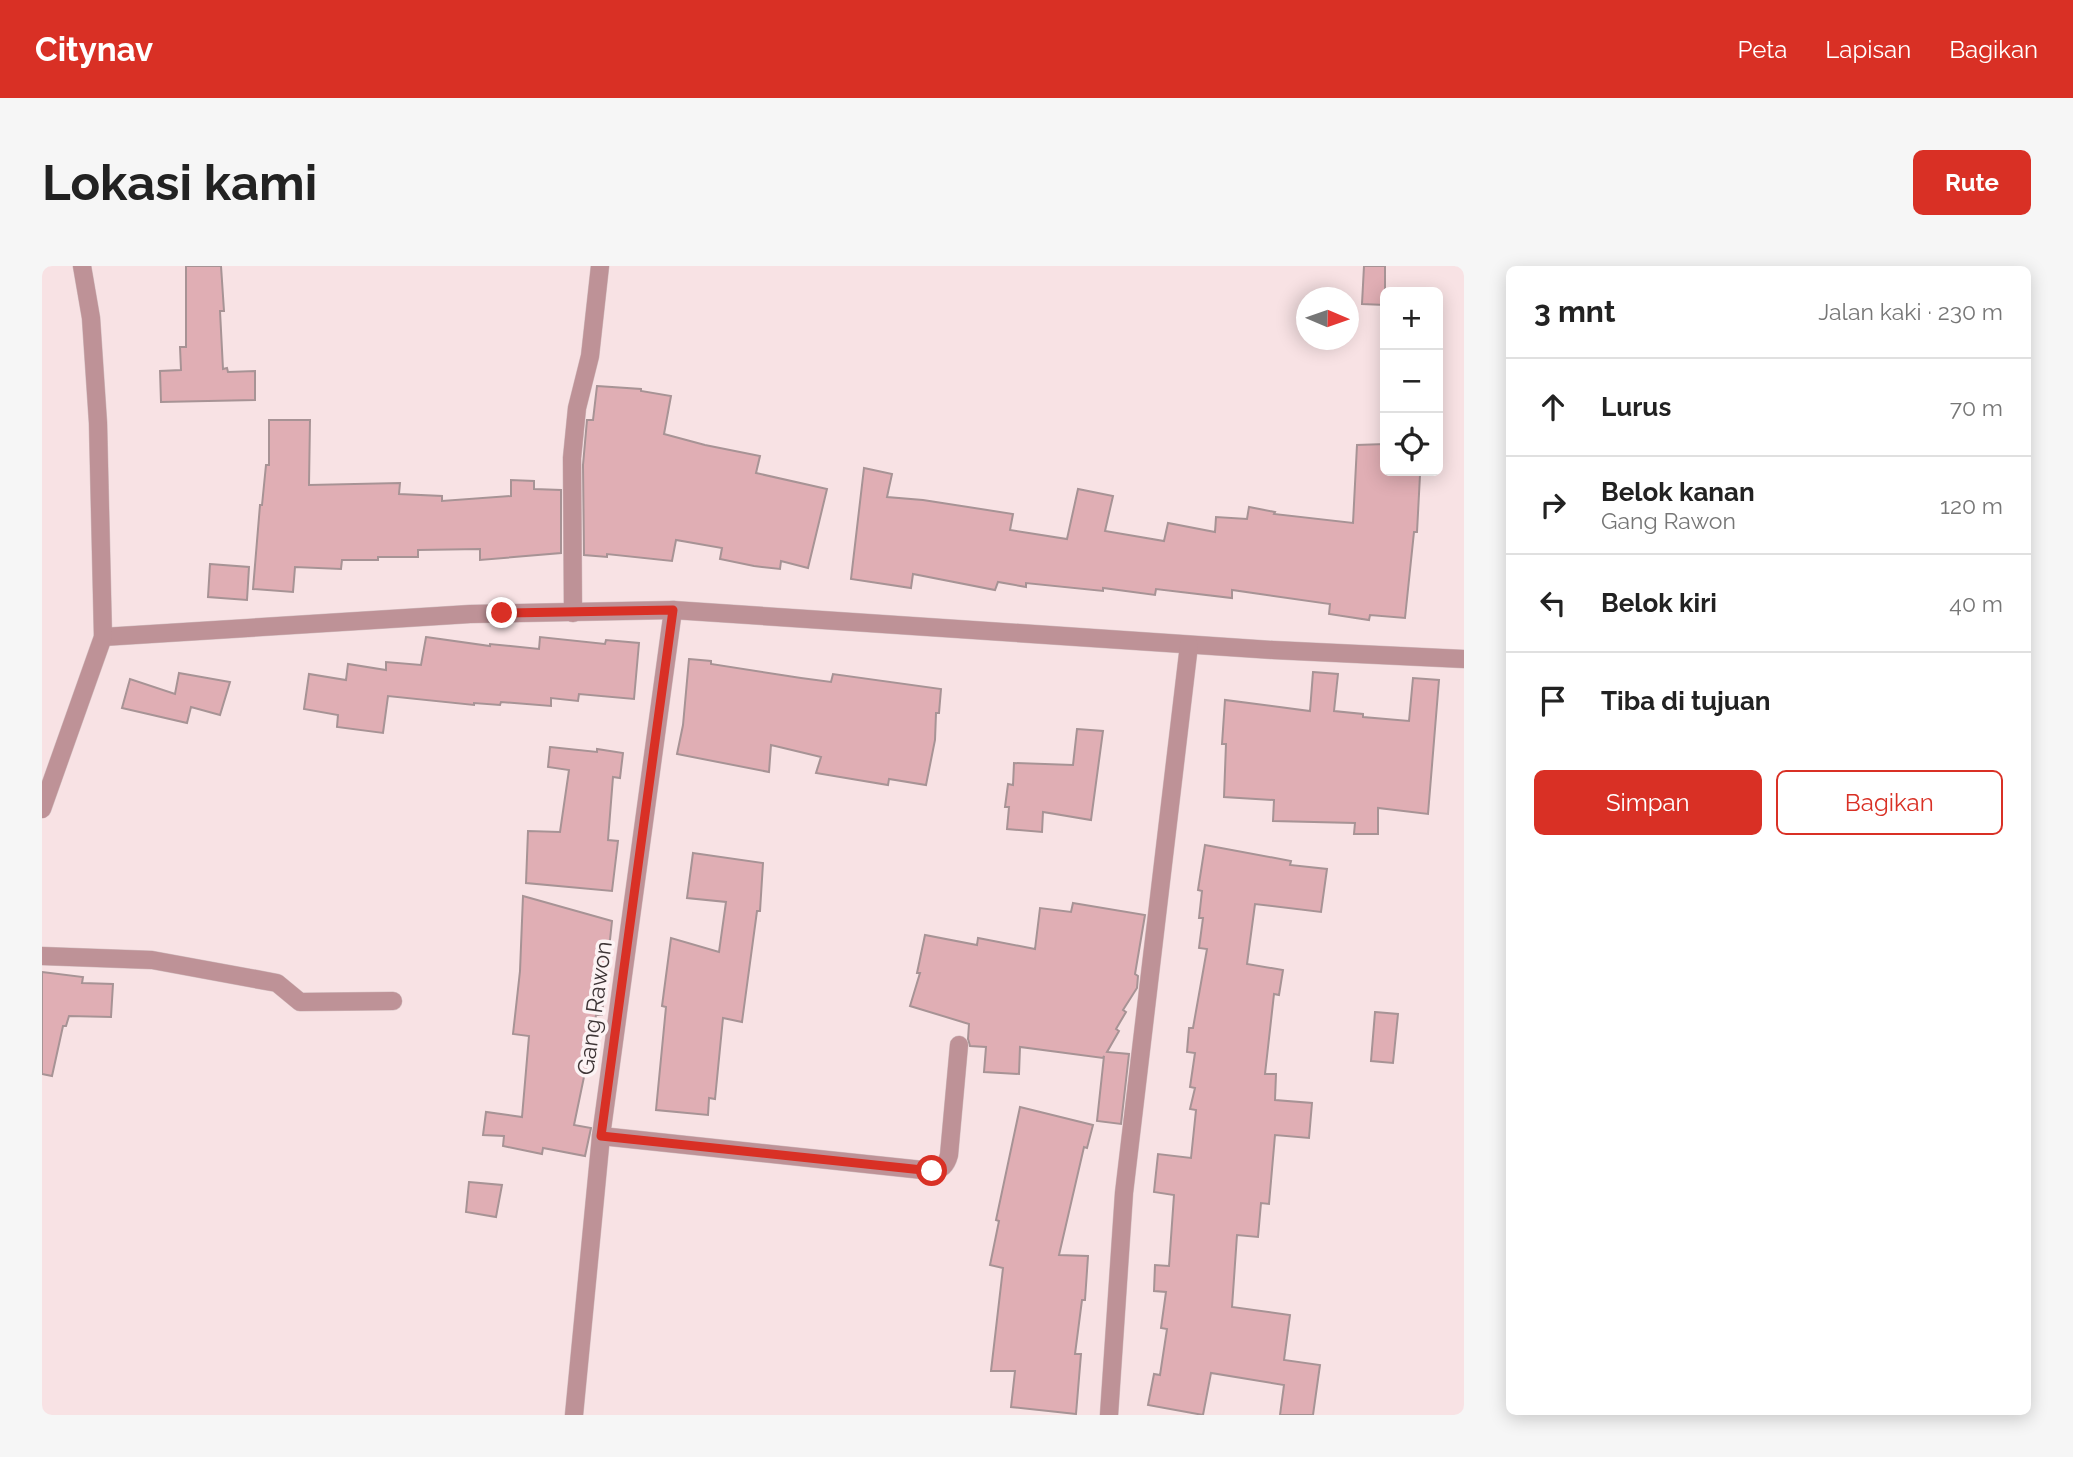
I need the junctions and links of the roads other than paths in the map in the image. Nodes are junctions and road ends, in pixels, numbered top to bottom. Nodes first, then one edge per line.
1 (82, 266) edge
2 (600, 266) edge
3 (673, 610) junction
4 (573, 613) junction
5 (103, 637) junction
6 (1189, 645) junction
7 (1464, 659) edge
8 (42, 809) edge
9 (42, 956) edge
10 (393, 1001) dead end
11 (959, 1045) dead end
12 (601, 1136) junction
13 (574, 1415) edge
14 (1109, 1415) edge

1 - 5 street
2 - 4 street
3 - 4 street
3 - 6 street
3 - 12 street, Gang Rawon
4 - 5 street
5 - 8 street
6 - 7 street
6 - 14 street
9 - 10 street
11 - 12 street
12 - 13 street, Gang Rawon

